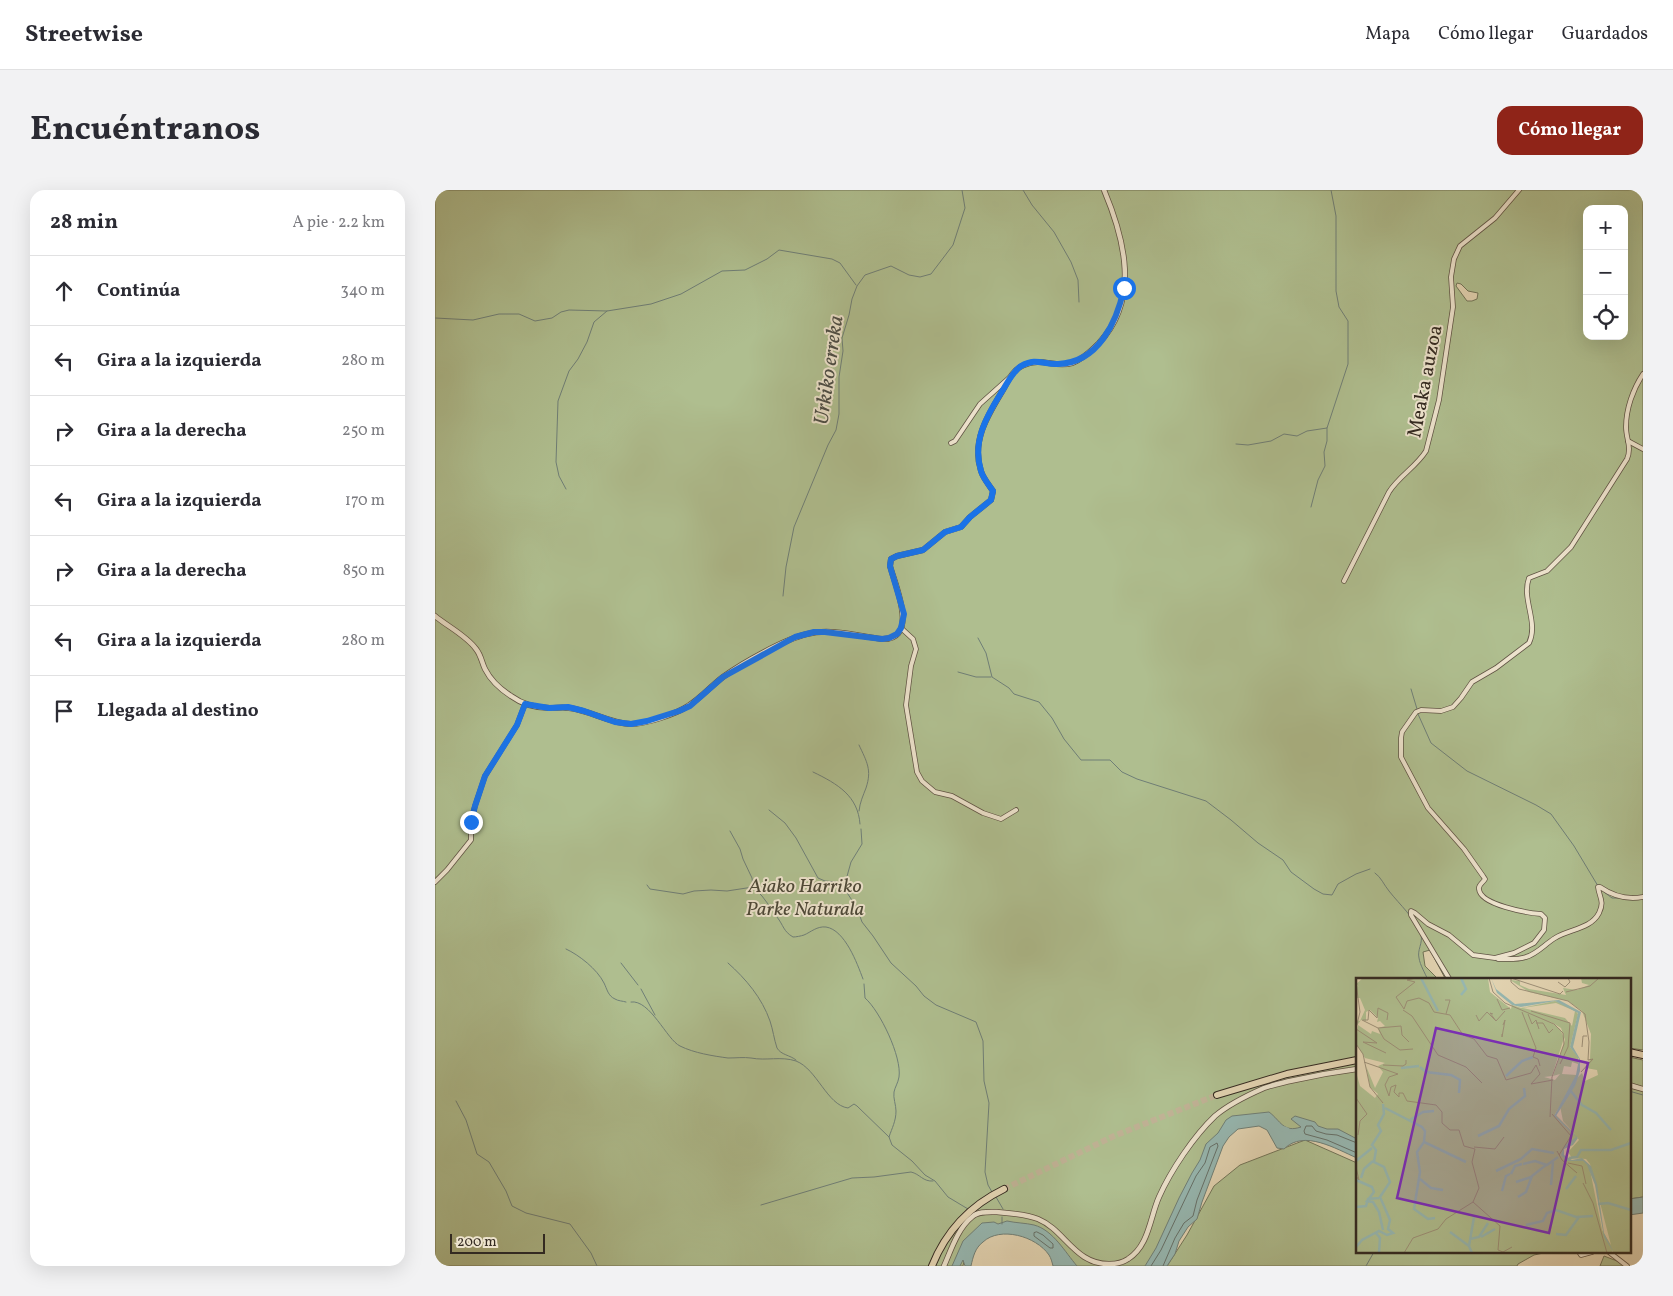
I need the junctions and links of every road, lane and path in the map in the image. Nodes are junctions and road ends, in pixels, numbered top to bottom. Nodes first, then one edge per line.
1 (1105, 190) edge
2 (1519, 190) edge
3 (1643, 374) edge
4 (1011, 377) junction
5 (1628, 441) junction
6 (951, 443) dead end
7 (1643, 449) edge
8 (1344, 581) dead end
9 (435, 616) edge
10 (901, 628) junction
11 (525, 704) junction
12 (1016, 810) dead end
13 (435, 882) edge
14 (1643, 896) edge
15 (1495, 958) junction
16 (1449, 978) edge
17 (1356, 1060) edge
18 (1356, 1069) edge
19 (1217, 1095) tunnel mouth
20 (1001, 1190) tunnel mouth
21 (1612, 1254) edge
22 (931, 1266) edge
23 (944, 1266) edge
24 (1627, 1266) edge

1 - 4 street
2 - 8 street, Meaka auzoa
3 - 5 street
4 - 6 street
4 - 10 street
5 - 7 street
5 - 15 street
9 - 11 street
10 - 11 street
10 - 12 street
11 - 13 street
14 - 15 street
15 - 16 street
17 - 19 highway
18 - 23 street
20 - 22 highway
21 - 24 street

